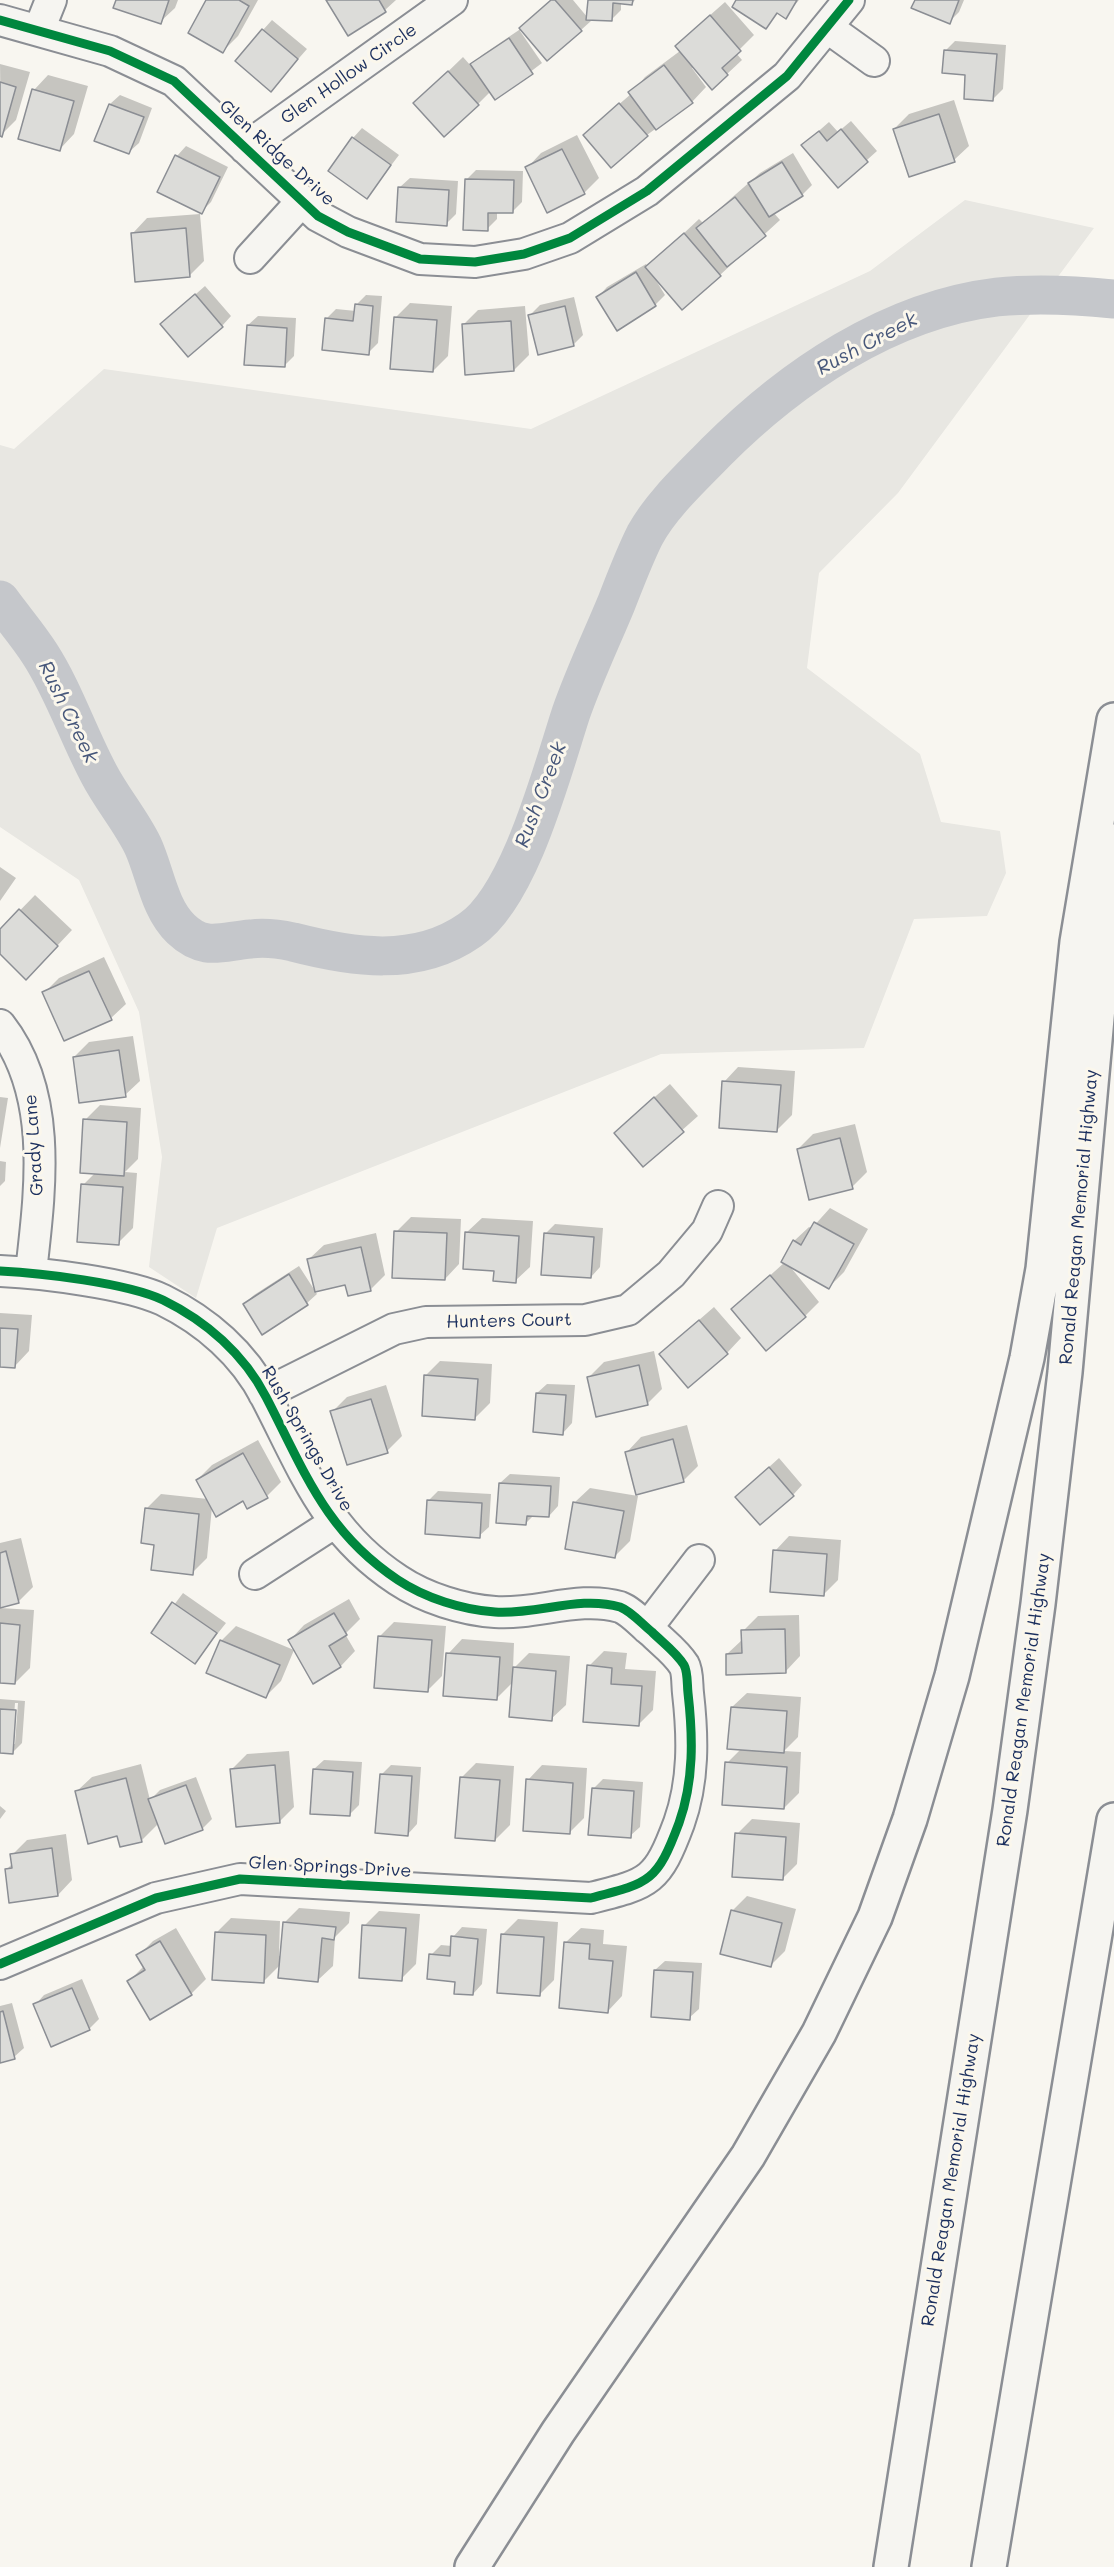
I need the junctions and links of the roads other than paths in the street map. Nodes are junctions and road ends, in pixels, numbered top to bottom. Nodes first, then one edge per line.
1 (51, 0) edge
2 (452, 0) edge
3 (849, 0) edge
4 (0, 20) edge
5 (828, 28) junction
6 (39, 30) junction
7 (874, 61) dead end
8 (245, 148) junction
9 (302, 201) junction
10 (250, 258) dead end
11 (1114, 720) edge
12 (1114, 828) edge
13 (0, 1025) edge
14 (718, 1206) dead end
15 (0, 1271) edge
16 (31, 1272) junction
17 (264, 1394) junction
18 (334, 1523) junction
19 (699, 1560) dead end
20 (255, 1574) dead end
21 (647, 1628) junction
22 (1114, 1820) edge
23 (636, 1887) joint
24 (0, 1964) edge
25 (472, 2567) edge
26 (891, 2567) edge
27 (989, 2567) edge

1 - 6 street
2 - 8 street, Glen Hollow Circle
3 - 5 street, Glen Ridge Drive
4 - 6 street, Glen Ridge Drive
5 - 7 street
5 - 9 street, Glen Ridge Drive
6 - 8 street, Glen Ridge Drive
8 - 9 street, Glen Ridge Drive
9 - 10 street
11 - 25 highway
12 - 26 highway, Ronald Reagan Memorial Highway
13 - 16 street, Grady Lane
14 - 17 street, Hunters Court
15 - 16 street, Rush Springs Drive
16 - 17 street, Rush Springs Drive
17 - 18 street, Rush Springs Drive
18 - 20 street, Rush Springs Drive
18 - 21 street, Rush Springs Drive
19 - 21 street
21 - 23 street, Rush Springs Drive
22 - 27 highway
23 - 24 street, Glen Springs Drive

